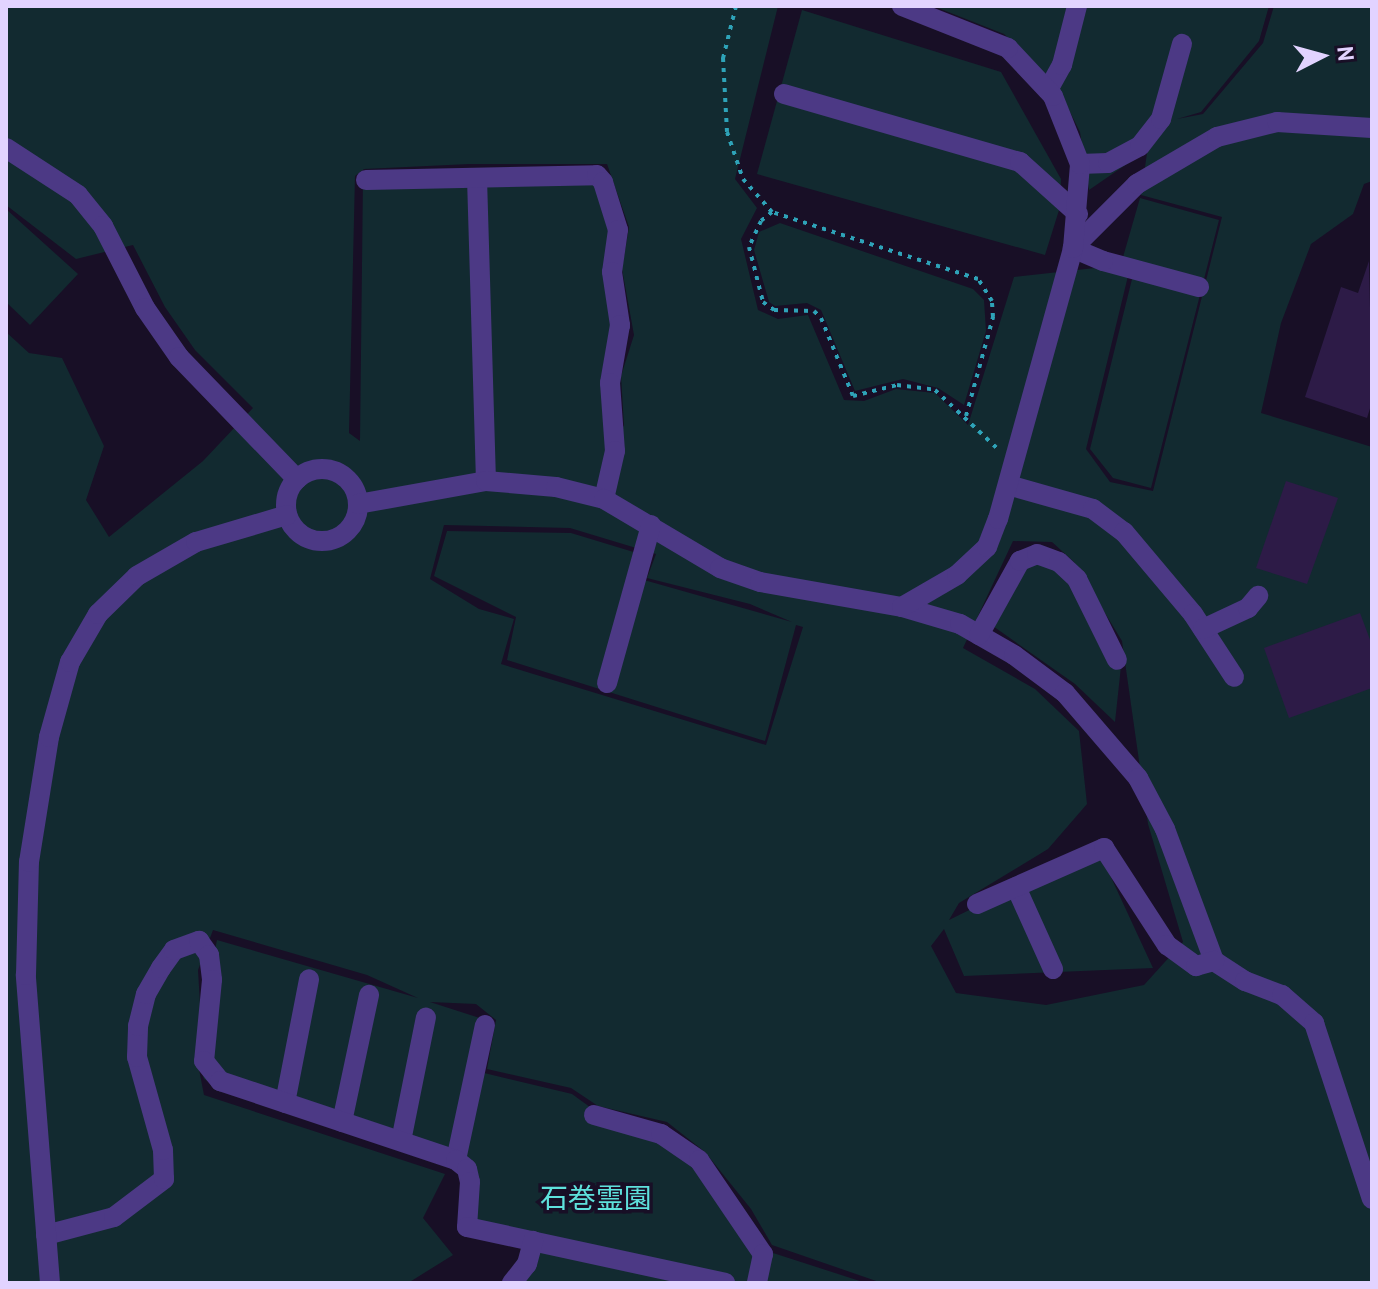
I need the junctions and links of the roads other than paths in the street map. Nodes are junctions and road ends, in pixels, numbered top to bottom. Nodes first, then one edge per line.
1 (902, 6) edge
2 (1077, 6) edge
3 (1182, 44) dead end
4 (1048, 90) junction
5 (784, 94) dead end
6 (1372, 128) edge
7 (6, 148) edge
8 (1080, 164) junction
9 (477, 178) junction
10 (366, 180) dead end
11 (1078, 214) junction
12 (1073, 248) junction
13 (1199, 287) dead end
14 (297, 479) junction
15 (486, 481) junction
16 (1008, 485) junction
17 (604, 499) junction
18 (358, 504) junction
19 (287, 515) junction
20 (651, 525) junction
21 (1258, 596) dead end
22 (902, 607) junction
23 (1203, 629) junction
24 (979, 635) junction
25 (1117, 660) dead end
26 (1234, 677) dead end
27 (607, 683) dead end
28 (1016, 887) junction
29 (977, 904) dead end
30 (1214, 961) junction
31 (1053, 969) dead end
32 (309, 979) dead end
33 (369, 995) dead end
34 (426, 1017) dead end
35 (485, 1025) dead end
36 (285, 1103) junction
37 (594, 1115) dead end
38 (342, 1122) junction
39 (401, 1141) junction
40 (456, 1160) junction
41 (1372, 1199) edge
42 (46, 1235) junction
43 (533, 1241) junction
44 (673, 1277) edge
45 (50, 1283) edge
46 (512, 1283) edge
47 (725, 1283) edge
48 (757, 1283) edge

1 - 4 street
2 - 4 street
3 - 8 street
4 - 8 street
5 - 11 street
6 - 12 street
7 - 14 street
8 - 11 street
9 - 10 street
9 - 15 street
9 - 17 street
11 - 12 street
12 - 13 street
12 - 16 street
14 - 18 street
14 - 19 street
15 - 17 street
15 - 18 street
16 - 22 street
16 - 23 street
17 - 20 street
18 - 19 street
19 - 42 street
20 - 22 street
20 - 27 street
21 - 23 street
22 - 24 street
23 - 26 street
24 - 25 street
24 - 30 street
28 - 29 street
28 - 30 street
28 - 31 street
30 - 41 street
32 - 36 street
33 - 38 street
34 - 39 street
35 - 40 street
36 - 38 street
36 - 42 street
37 - 48 street
38 - 39 street
39 - 40 street
40 - 43 street
42 - 45 street
43 - 44 street
43 - 46 street
44 - 47 street

